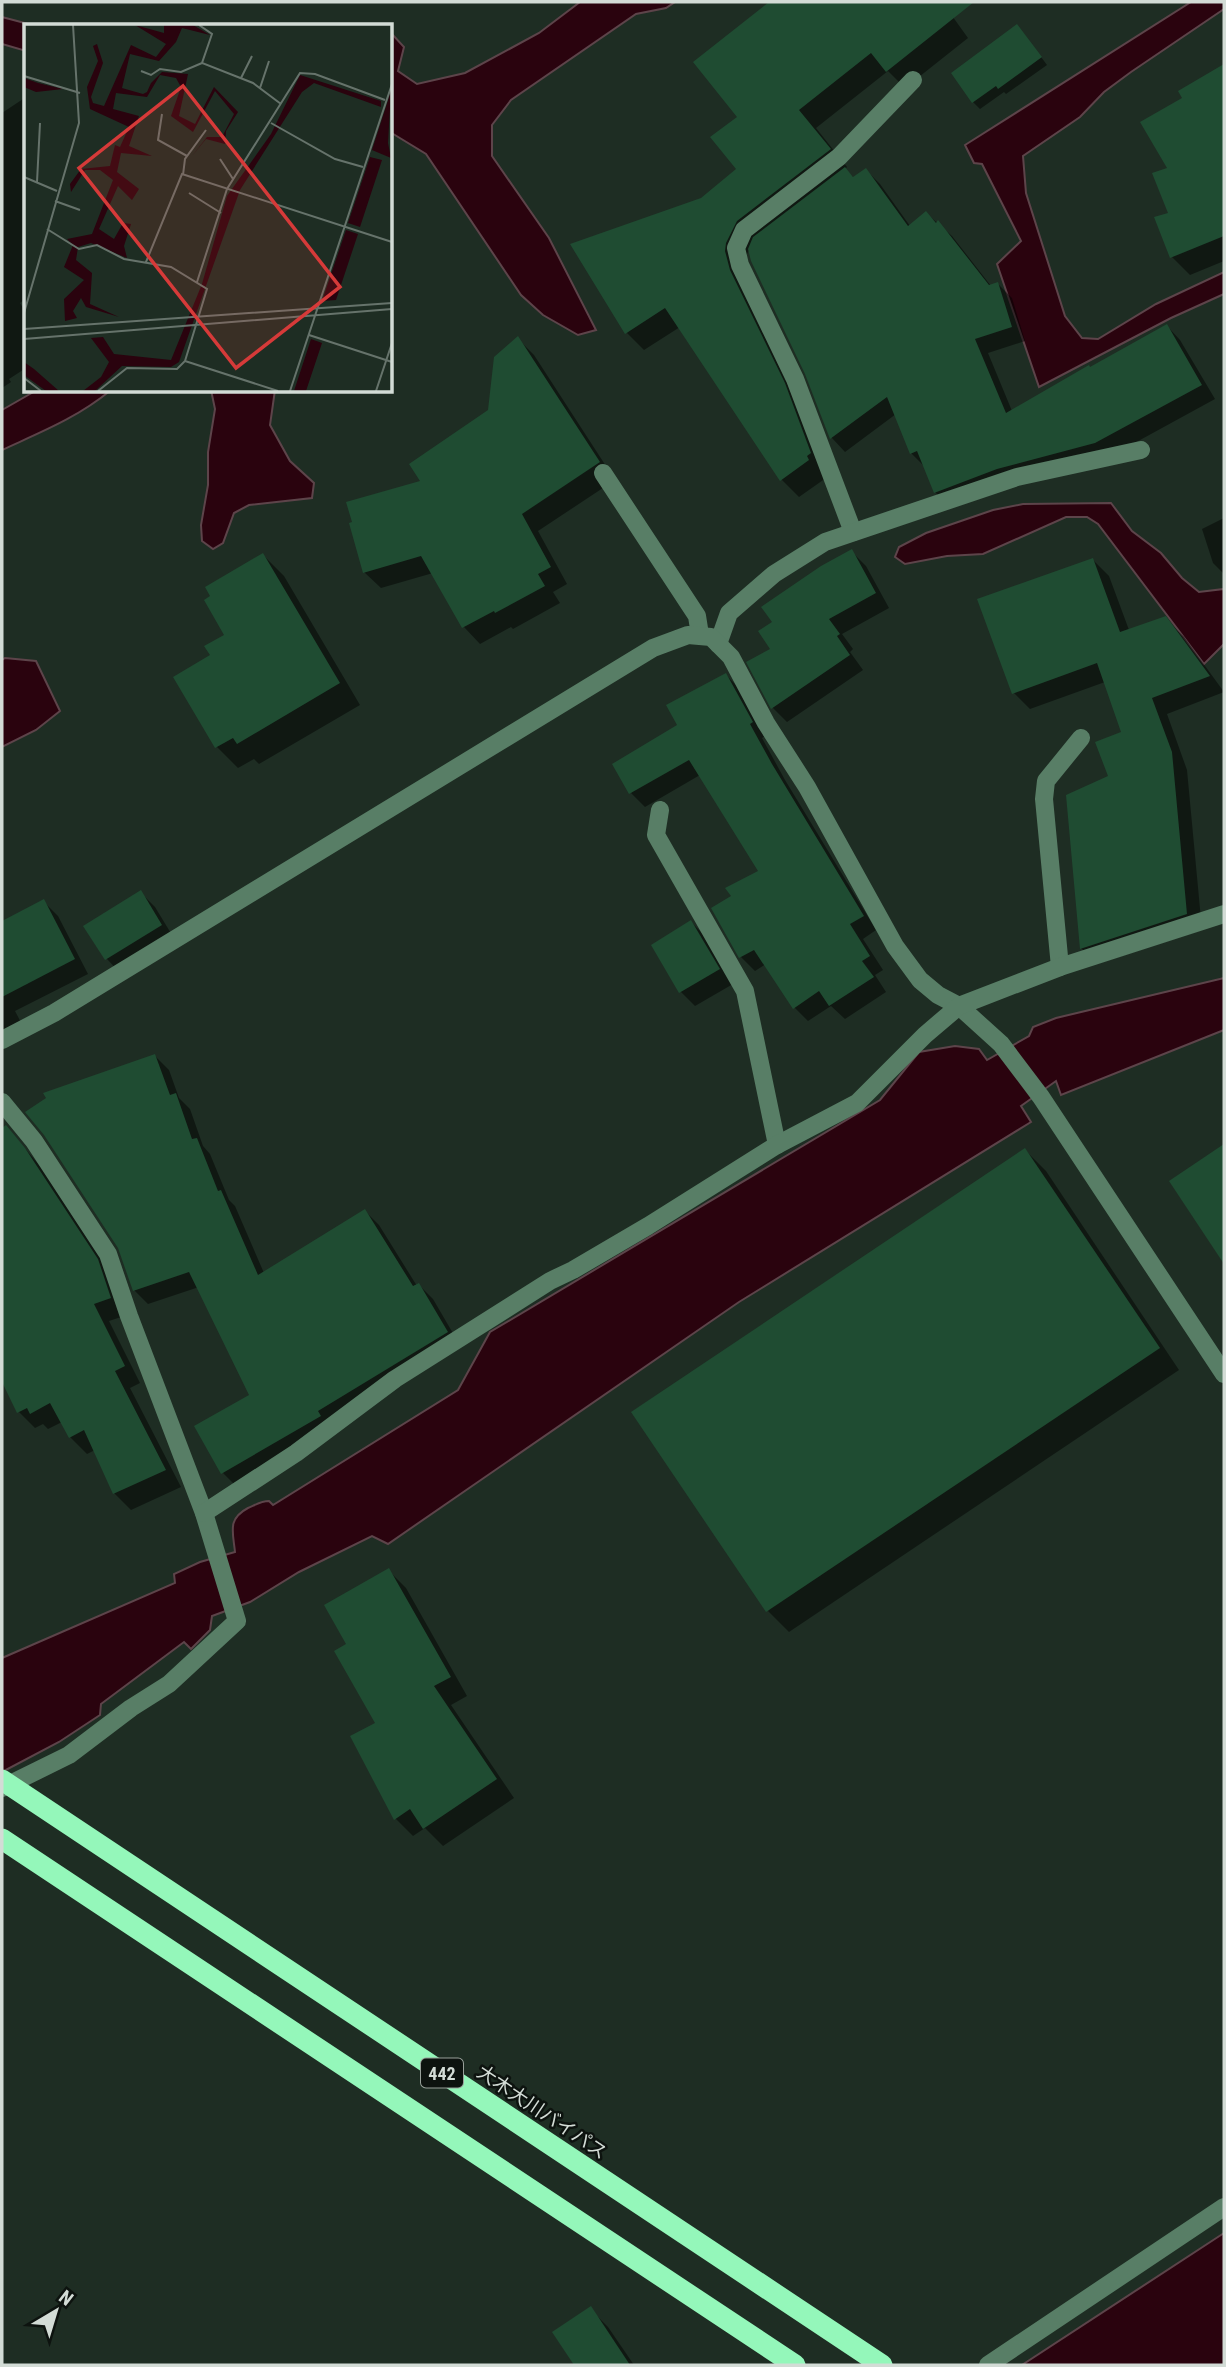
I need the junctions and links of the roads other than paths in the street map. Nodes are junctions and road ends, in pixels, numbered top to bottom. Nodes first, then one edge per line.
1 (913, 80) dead end
2 (1141, 450) dead end
3 (603, 473) dead end
4 (853, 532) junction
5 (700, 635) junction
6 (718, 644) junction
7 (1081, 738) dead end
8 (660, 810) dead end
9 (1224, 914) edge
10 (1060, 967) junction
11 (959, 1006) junction
12 (2, 1040) edge
13 (2, 1102) edge
14 (777, 1145) junction
15 (1224, 1374) edge
16 (204, 1513) junction
17 (4, 1784) edge
18 (2, 1839) edge
19 (1224, 2207) edge
20 (795, 2365) edge
21 (882, 2365) edge
22 (988, 2365) edge

1 - 4 street
2 - 4 street
3 - 5 street
4 - 6 street
5 - 6 street
5 - 12 street
6 - 11 street
7 - 10 street
8 - 14 street
9 - 10 street
10 - 11 street
11 - 14 street
11 - 15 street
13 - 16 street
14 - 16 street
16 - 17 street
17 - 21 highway, 大木大川バイパス / 442
18 - 20 highway, 442
19 - 22 street

